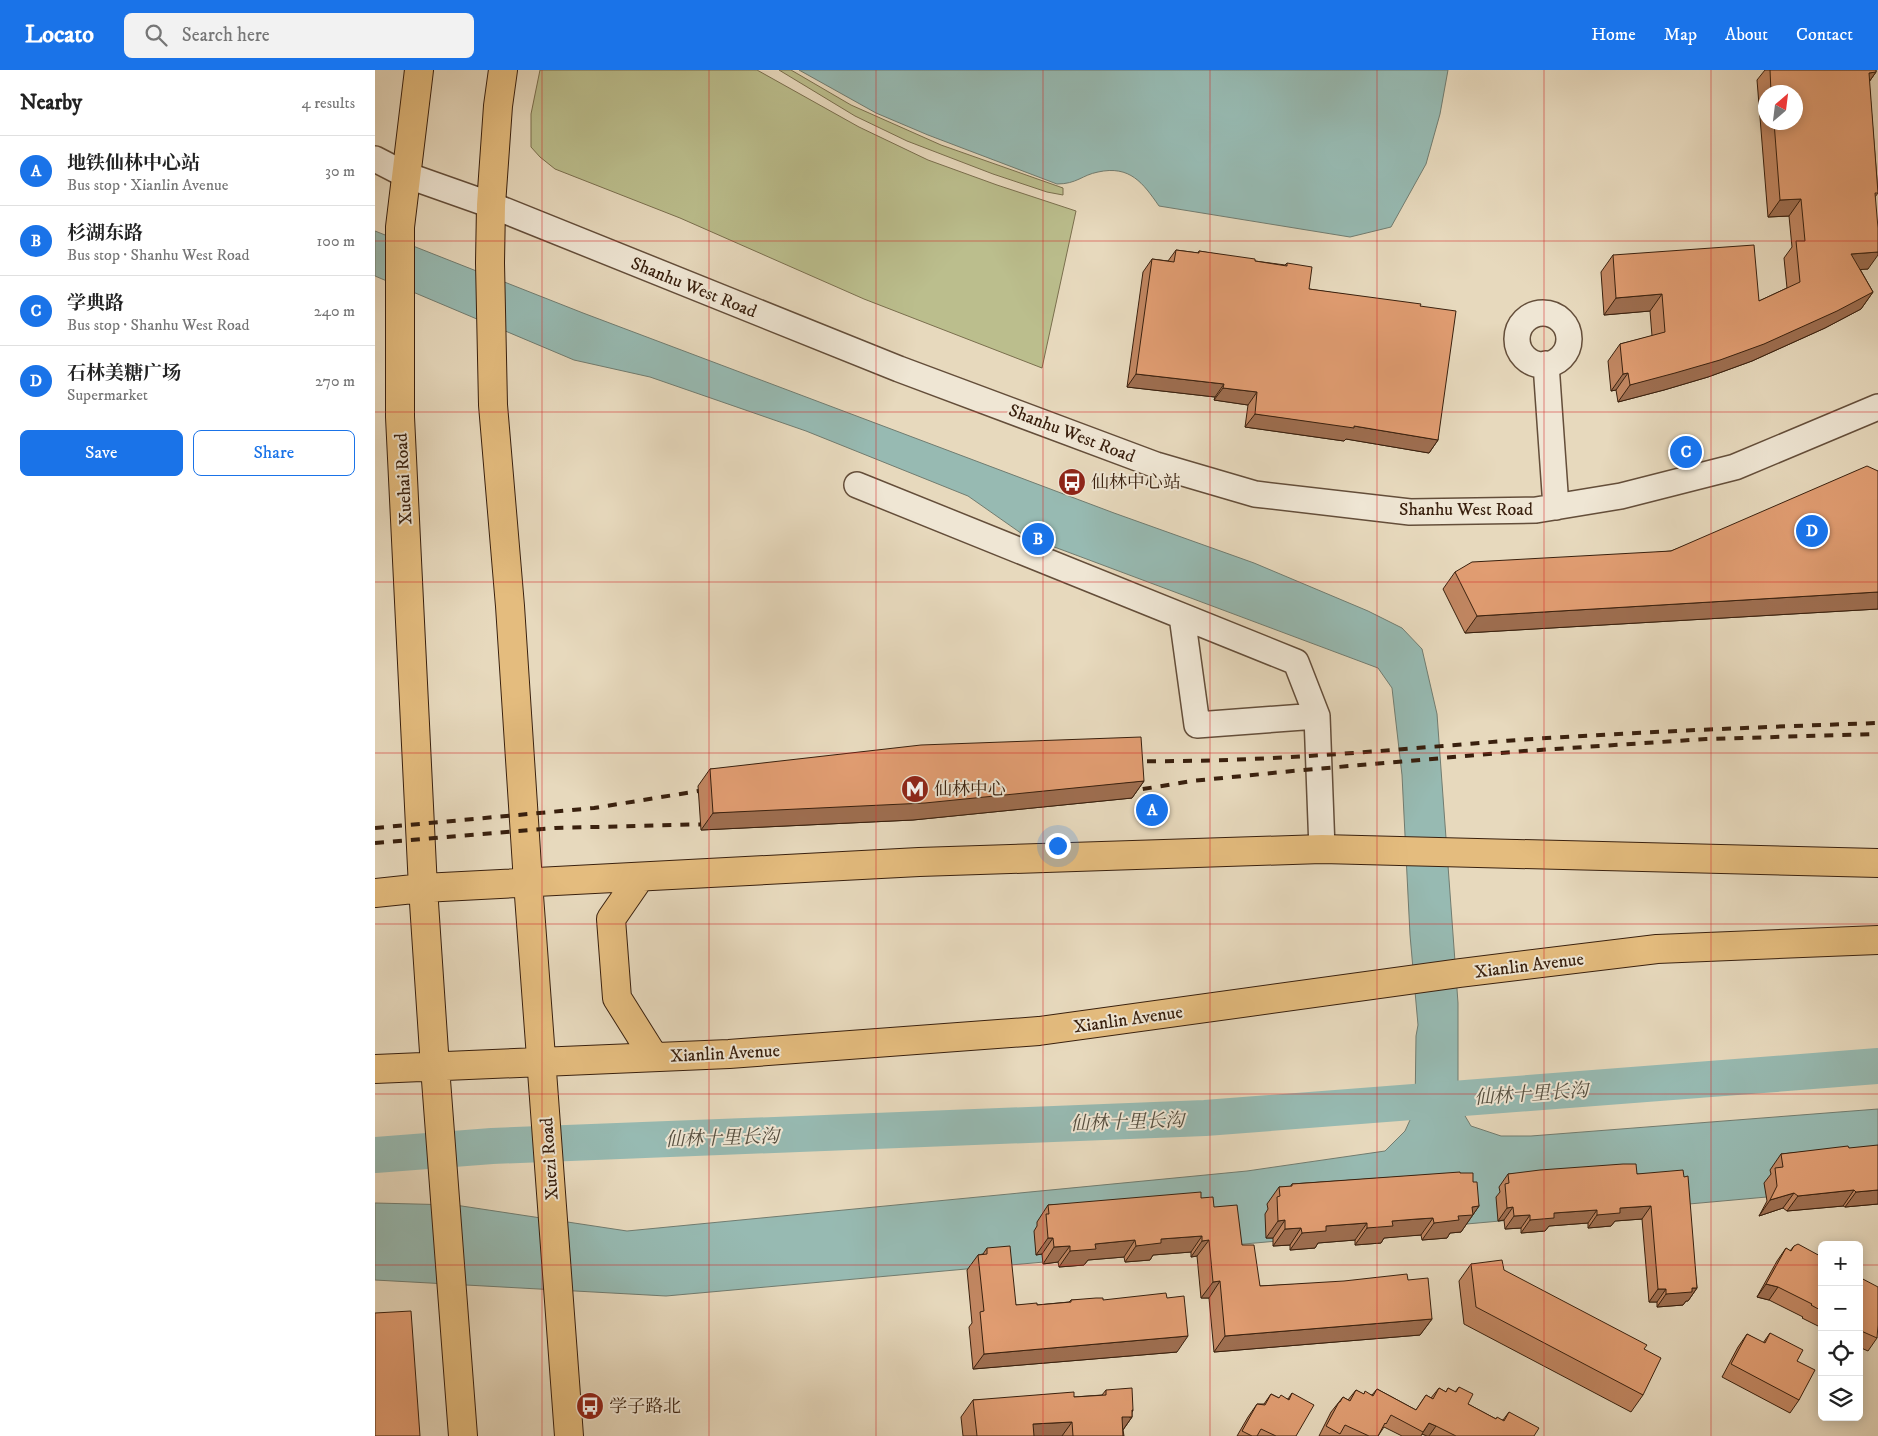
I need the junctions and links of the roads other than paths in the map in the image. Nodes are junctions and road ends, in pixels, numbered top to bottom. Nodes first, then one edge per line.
1 (419, 70) edge
2 (503, 70) edge
3 (375, 159) edge
4 (406, 176) junction
5 (491, 205) junction
6 (1546, 364) dead end
7 (1878, 407) edge
8 (857, 485) dead end
9 (1556, 506) junction
10 (1181, 616) junction
11 (1317, 716) junction
12 (1322, 849) junction
13 (1878, 863) edge
14 (640, 876) junction
15 (528, 882) junction
16 (423, 888) junction
17 (375, 892) edge
18 (1878, 940) edge
19 (654, 1057) junction
20 (541, 1062) junction
21 (435, 1066) junction
22 (375, 1069) edge
23 (463, 1436) edge
24 (569, 1436) edge

1 - 4 main road, Xuehai Road
2 - 5 main road
3 - 4 street
4 - 5 street, Shanhu West Road
4 - 16 main road, Xuehai Road
5 - 9 street, Shanhu West Road
5 - 15 main road
6 - 9 street
7 - 9 street, Shanhu West Road
8 - 10 street
10 - 11 street
10 - 11 street
11 - 12 street
12 - 13 main road
12 - 14 main road
14 - 15 main road
14 - 19 main road
15 - 16 main road
15 - 20 main road, Xuezi Road
16 - 17 main road
16 - 21 main road
18 - 19 main road, Xianlin Avenue
19 - 20 main road, Xianlin Avenue
20 - 21 main road, Xianlin Avenue
20 - 24 main road, Xuezi Road
21 - 22 main road, Xianlin Avenue
21 - 23 main road

